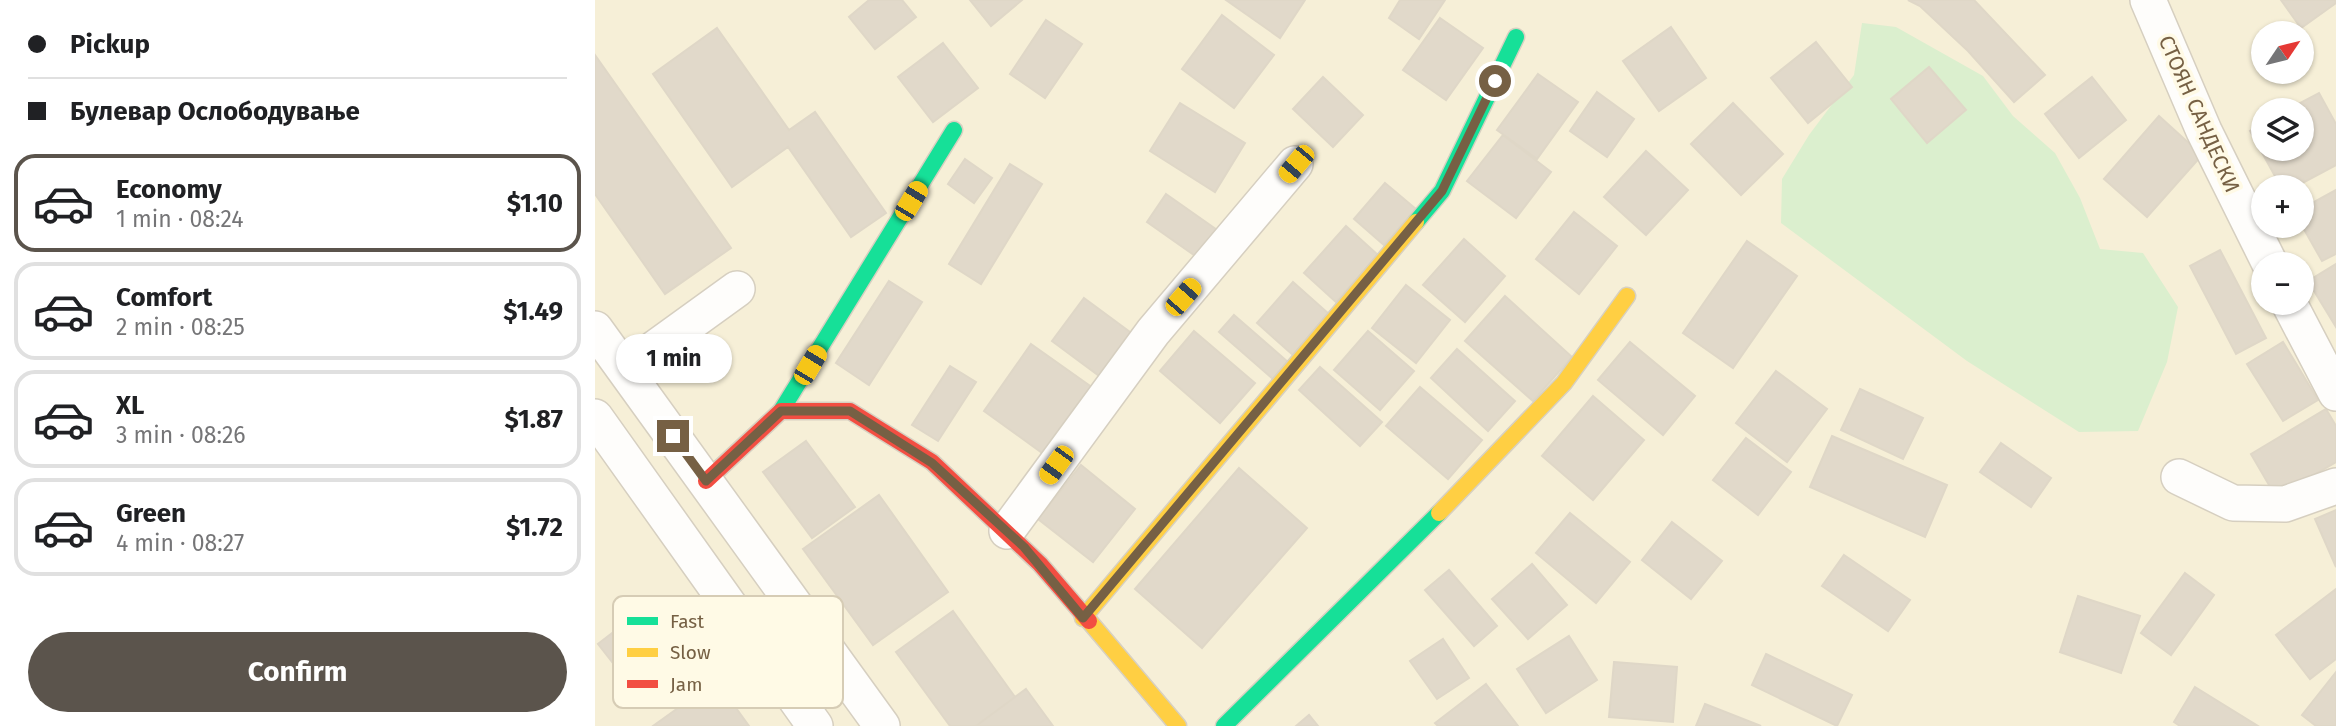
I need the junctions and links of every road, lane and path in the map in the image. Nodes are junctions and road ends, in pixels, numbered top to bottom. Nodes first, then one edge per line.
1 (2148, 0) edge
2 (1515, 37) dead end
3 (954, 131) dead end
4 (1296, 164) dead end
5 (2264, 252) edge
6 (737, 289) dead end
7 (1627, 296) dead end
8 (2295, 315) edge
9 (595, 329) edge
10 (625, 369) junction
11 (2336, 393) edge
12 (781, 411) junction
13 (595, 417) edge
14 (2179, 477) dead end
15 (706, 481) junction
16 (2336, 486) edge
17 (1007, 531) junction
18 (722, 596) edge
19 (789, 596) edge
20 (1083, 618) junction
21 (843, 672) edge
22 (802, 708) edge
23 (815, 726) edge
24 (882, 726) edge
25 (1178, 726) edge
26 (1224, 726) edge

1 - 5 street, СТОЯН САНДЕСКИ
2 - 20 street
3 - 12 street
4 - 17 street
6 - 10 street
7 - 26 street
8 - 11 street
9 - 10 street
10 - 15 street
12 - 15 street
12 - 17 street
13 - 18 street
14 - 16 street
15 - 19 street
17 - 20 street
20 - 25 street
21 - 24 street
22 - 23 street

